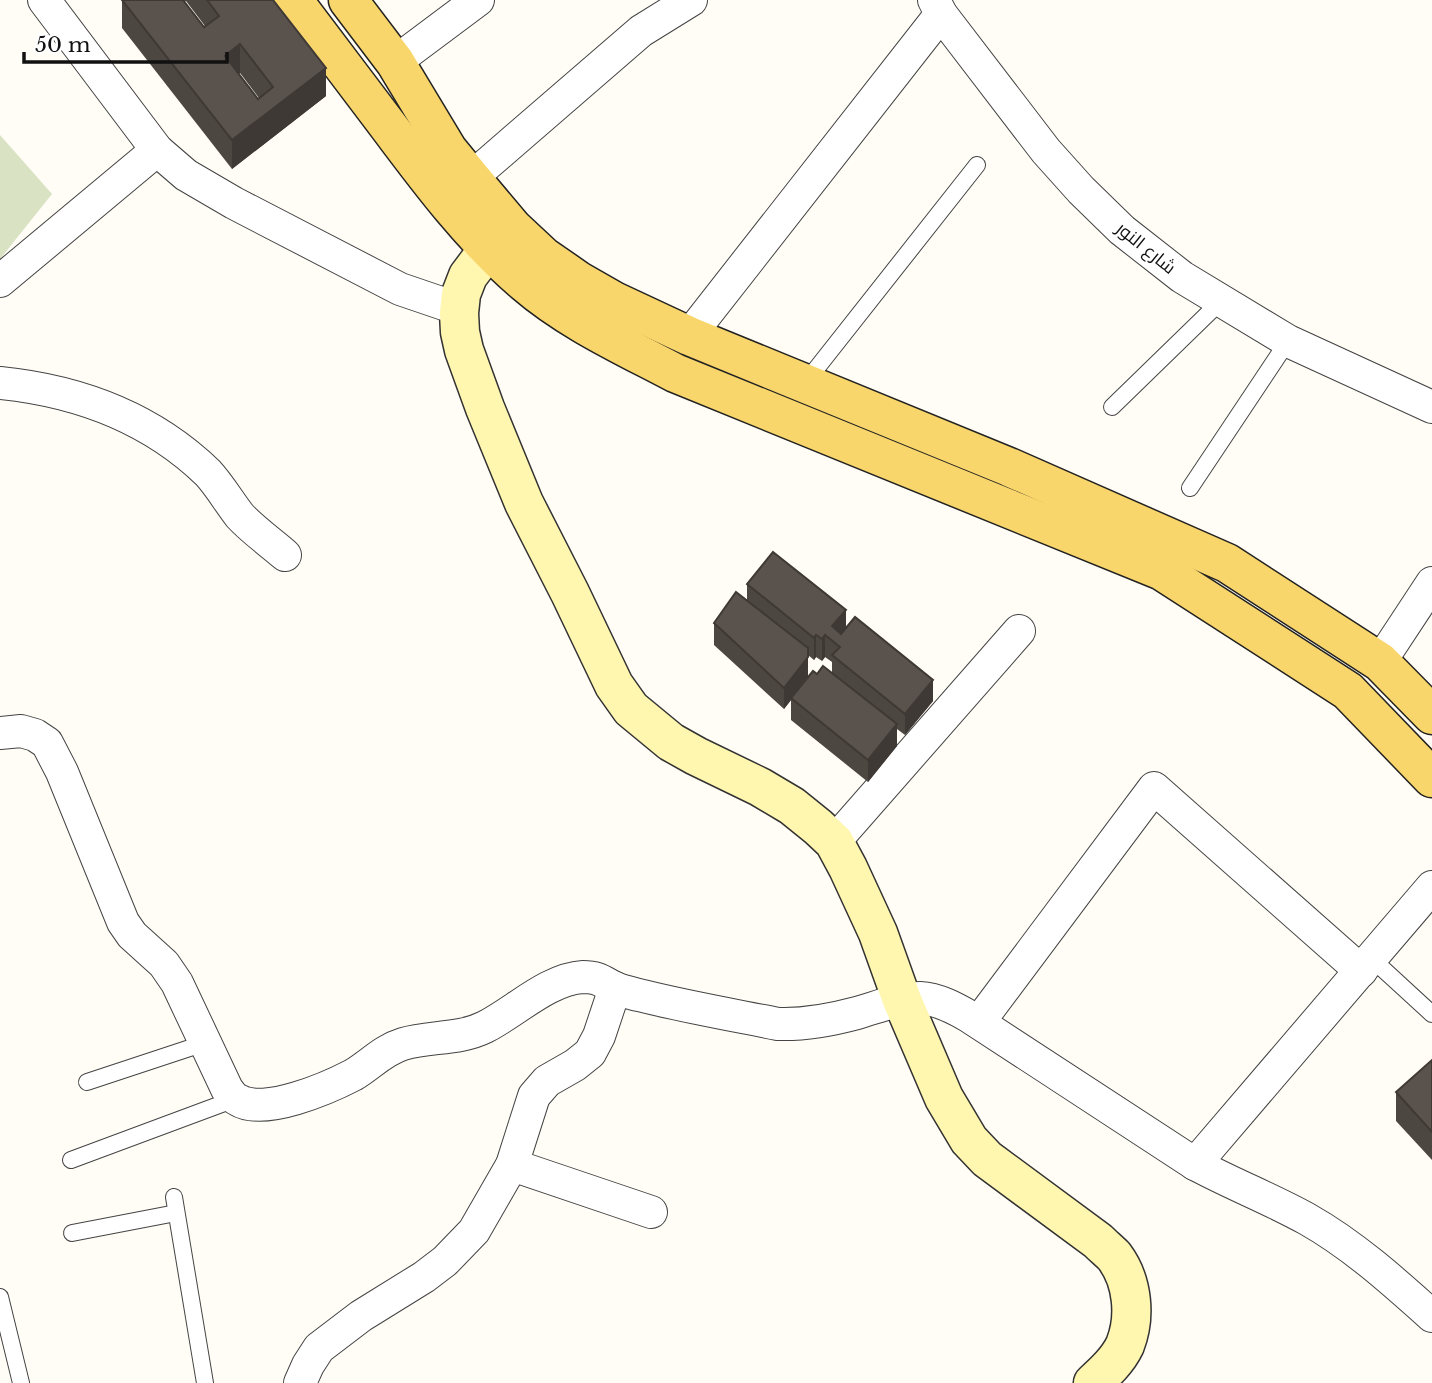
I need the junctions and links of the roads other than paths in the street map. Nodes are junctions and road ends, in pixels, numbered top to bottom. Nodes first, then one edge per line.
1 (44, 0) edge
2 (293, 0) edge
3 (348, 0) edge
4 (478, 0) edge
5 (691, 0) edge
6 (938, 7) edge
7 (396, 62) junction
8 (157, 150) junction
9 (977, 165) dead end
10 (471, 178) junction
11 (489, 248) junction
12 (0, 281) edge
13 (1221, 301) junction
14 (460, 307) junction
15 (689, 335) junction
16 (1288, 341) junction
17 (0, 383) edge
18 (805, 383) junction
19 (1112, 407) dead end
20 (1432, 407) edge
21 (1191, 488) dead end
22 (285, 555) dead end
23 (1432, 583) edge
24 (1019, 631) dead end
25 (1380, 662) junction
26 (1432, 715) edge
27 (0, 733) edge
28 (1432, 778) edge
29 (834, 842) junction
30 (1432, 887) edge
31 (1366, 965) junction
32 (615, 988) junction
33 (902, 1000) junction
34 (1432, 1014) edge
35 (979, 1022) junction
36 (205, 1042) junction
37 (87, 1082) dead end
38 (235, 1099) junction
39 (71, 1160) dead end
40 (1195, 1164) junction
41 (512, 1165) junction
42 (652, 1212) dead end
43 (72, 1233) dead end
44 (0, 1297) edge
45 (1432, 1315) edge
46 (21, 1383) edge
47 (205, 1383) edge
48 (300, 1383) edge
49 (1093, 1383) edge

1 - 8 street
2 - 11 main road
3 - 7 main road
4 - 7 street
5 - 10 street
6 - 13 street, شارع النور
6 - 15 street
7 - 10 main road
8 - 12 street
8 - 14 street
9 - 18 lane
10 - 15 main road
11 - 14 main road
11 - 28 main road
13 - 16 street, شارع النور
13 - 19 lane
14 - 29 main road
15 - 18 main road
16 - 20 street, شارع النور
16 - 21 lane
17 - 22 street
18 - 25 main road
23 - 25 street
24 - 29 street
25 - 26 main road
27 - 36 street
29 - 33 main road
30 - 31 street
31 - 34 lane
31 - 35 street
31 - 40 street
32 - 33 street
32 - 38 street
32 - 41 street
33 - 35 street
33 - 49 main road
35 - 40 street
36 - 37 lane
36 - 38 street
38 - 39 lane
40 - 45 street
41 - 42 street
41 - 48 street
43 - 47 lane
44 - 46 lane

